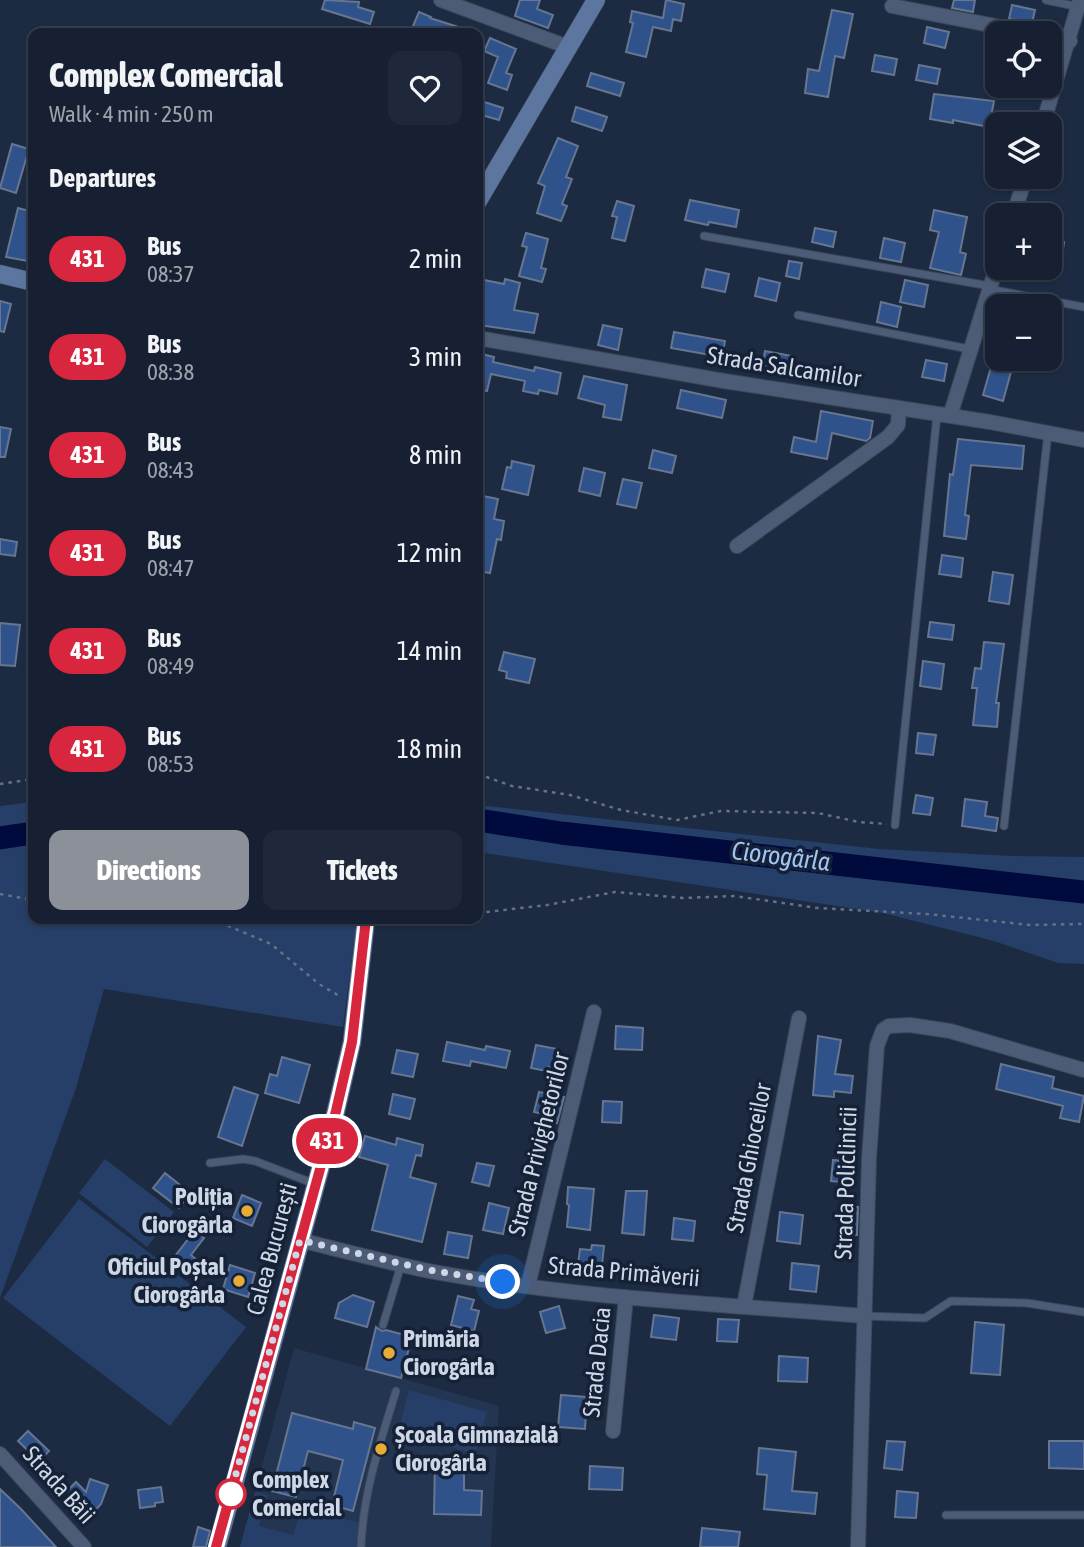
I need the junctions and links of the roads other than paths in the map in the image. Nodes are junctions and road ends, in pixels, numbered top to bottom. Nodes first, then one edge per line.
1 (441, 0) edge
2 (596, 0) edge
3 (1046, 0) edge
4 (1079, 3) edge
5 (892, 6) dead end
6 (985, 24) edge
7 (1062, 39) edge
8 (1070, 41) junction
9 (568, 47) junction
10 (1047, 112) edge
11 (483, 192) edge
12 (704, 236) dead end
13 (0, 274) edge
14 (992, 280) edge
15 (28, 281) edge
16 (989, 287) junction
17 (1084, 307) edge
18 (798, 315) dead end
19 (483, 339) edge
20 (969, 349) junction
21 (899, 408) junction
22 (944, 415) junction
23 (1048, 433) junction
24 (1084, 440) edge
25 (737, 546) dead end
26 (895, 825) road end
27 (1004, 826) dead end
28 (366, 924) edge
29 (594, 1013) dead end
30 (799, 1018) dead end
31 (1084, 1070) edge
32 (210, 1163) dead end
33 (316, 1184) junction
34 (300, 1240) junction
35 (401, 1264) junction
36 (528, 1286) junction
37 (626, 1297) junction
38 (744, 1306) junction
39 (1084, 1312) edge
40 (864, 1316) junction
41 (383, 1325) dead end
42 (396, 1391) dead end
43 (613, 1431) dead end
44 (0, 1454) edge
45 (946, 1515) dead end
46 (1084, 1515) edge
47 (85, 1547) edge
48 (216, 1547) edge
49 (361, 1547) edge
50 (858, 1547) edge

1 - 9 street
2 - 9 main road
3 - 4 lane
4 - 8 street
5 - 6 street
7 - 8 street
8 - 10 street
9 - 11 main road
12 - 16 lane
13 - 15 main road
14 - 16 street
16 - 17 lane
16 - 20 street
18 - 20 lane
19 - 21 street, Strada Salcamilor
20 - 22 street
21 - 22 street, Strada Salcamilor
21 - 25 street
22 - 23 street, Strada Salcamilor
22 - 26 lane
23 - 24 street, Strada Salcamilor
23 - 27 lane
28 - 33 main road, Calea București
29 - 36 street, Strada Privighetorilor
30 - 38 street, Strada Ghioceilor
31 - 40 street, Strada Policlinicii
32 - 33 lane
33 - 34 main road, Calea București
34 - 35 street, Strada Primăverii
34 - 48 main road, Calea București
35 - 36 street, Strada Primăverii
35 - 41 lane
36 - 37 street, Strada Primăverii
37 - 38 street, Strada Primăverii
37 - 43 street, Strada Dacia
38 - 40 street, Strada Primăverii
39 - 40 lane
40 - 50 street, Strada Policlinicii
42 - 49 lane
44 - 47 street, Strada Băii
45 - 46 lane

